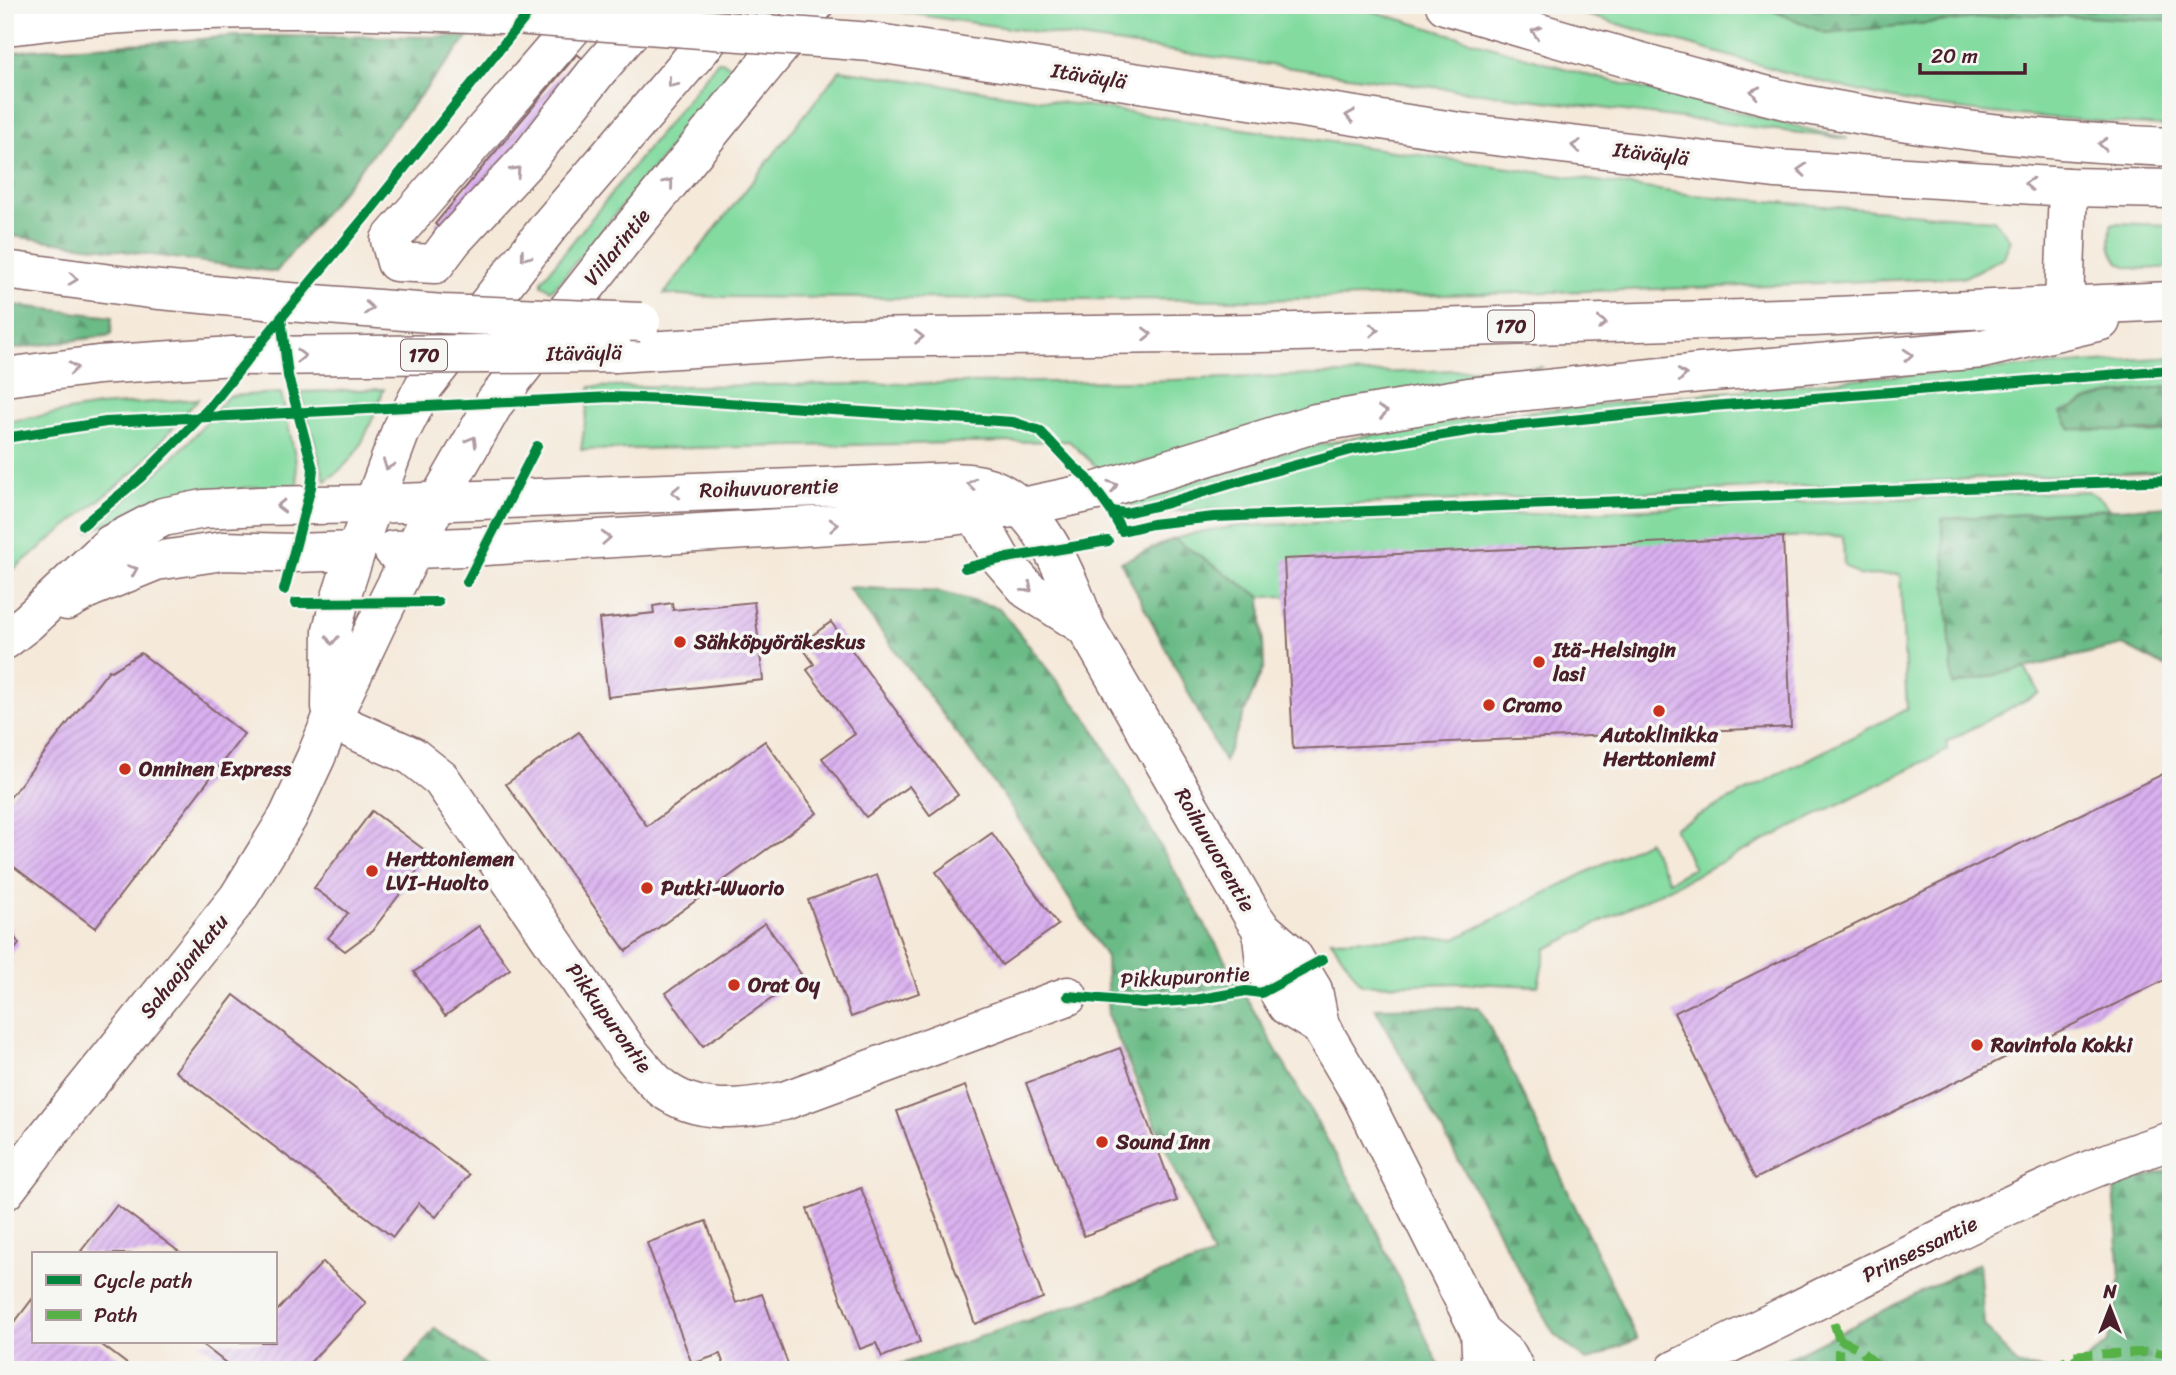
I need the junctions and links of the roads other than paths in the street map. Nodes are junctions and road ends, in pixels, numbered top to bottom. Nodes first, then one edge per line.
1 (592, 5) edge
2 (654, 5) edge
3 (703, 5) edge
4 (738, 5) edge
5 (814, 5) edge
6 (1445, 5) edge
7 (5, 26) edge
8 (871, 42) junction
9 (2171, 147) edge
10 (2068, 187) junction
11 (2171, 189) edge
12 (5, 270) edge
13 (2171, 302) edge
14 (2064, 305) junction
15 (851, 338) junction
16 (5, 377) edge
17 (438, 501) junction
18 (373, 504) junction
19 (1022, 507) junction
20 (975, 513) junction
21 (413, 549) junction
22 (356, 551) junction
23 (1086, 627) junction
24 (17, 631) edge
25 (331, 720) junction
26 (1068, 996) dead end
27 (2171, 1140) edge
28 (5, 1191) edge
29 (1480, 1332) junction
30 (1482, 1370) edge
31 (1515, 1370) edge
32 (1675, 1370) edge

1 -> 2 main road
3 - 8 main road, bridge
4 -> 18 main road
17 -> 5 main road, Viilarintie
9 -> 6 main road
7 - 8 main road, Itäväylä, bridge
10 -> 8 main road, Itäväylä
10 - 11 main road, Itäväylä
10 - 14 main road
12 -> 15 main road, bridge
13 - 14 main road, Itäväylä / 170
19 -> 13 main road
15 -> 14 main road, Itäväylä / 170
16 -> 15 main road, Itäväylä / 170, bridge
17 - 18 main road, Roihuvuorentie
19 -> 17 main road, Roihuvuorentie
17 - 21 main road, Viilarintie
18 - 22 main road, Sahaajankatu
18 -> 24 main road, Roihuvuorentie
19 - 20 main road
19 - 23 main road, Roihuvuorentie
21 -> 20 main road, Roihuvuorentie
20 -> 23 main road, Roihuvuorentie
21 - 22 main road, Roihuvuorentie
21 - 25 main road, Sahaajankatu
24 -> 22 main road, Roihuvuorentie
22 -> 25 main road, Sahaajankatu
23 - 29 main road, Roihuvuorentie
25 - 26 main road, Pikkupurontie
25 - 28 main road, Sahaajankatu
27 - 32 main road, Prinsessantie
29 - 30 main road, Roihuvuorentie
29 - 31 main road, Roihuvuorentie

